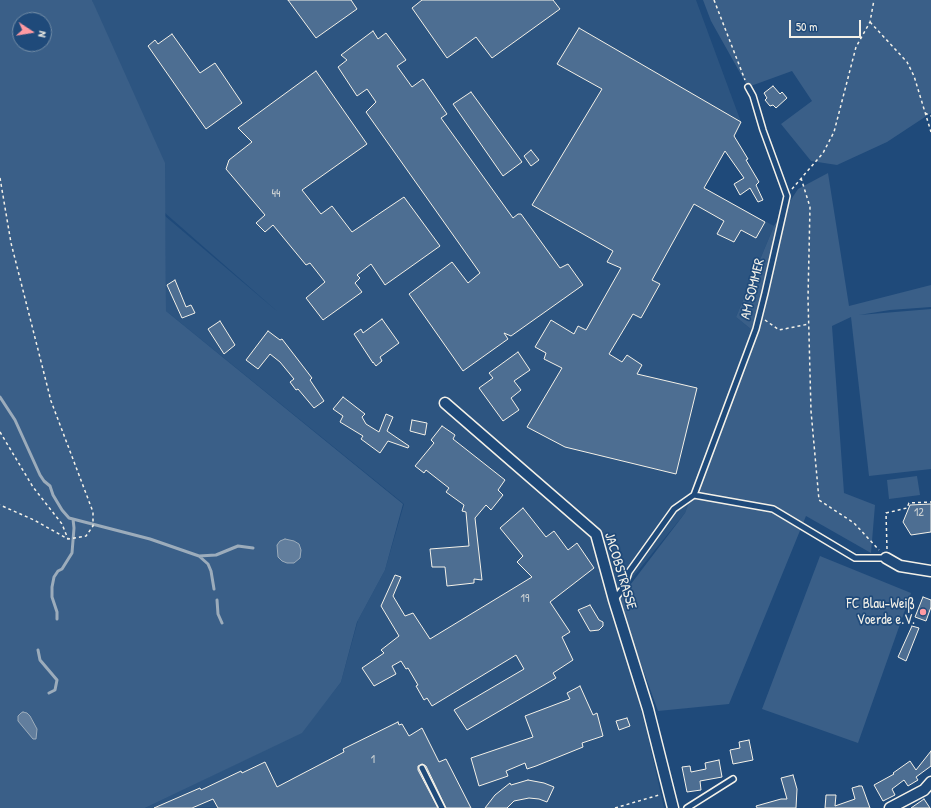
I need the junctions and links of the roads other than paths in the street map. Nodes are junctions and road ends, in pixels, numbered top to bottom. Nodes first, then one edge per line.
1 (748, 87) road end
2 (445, 403) dead end
3 (694, 495) junction
4 (886, 558) joint
5 (931, 571) edge
6 (614, 600) junction
7 (422, 768) dead end
8 (734, 779) dead end
9 (931, 782) edge
10 (442, 808) edge
11 (673, 808) edge
12 (687, 808) edge
13 (890, 808) edge

1 - 3 lane, AM SOMMER
2 - 6 street, JACOBSTRASSE
3 - 4 lane
3 - 6 lane
4 - 5 street
6 - 11 street, JACOBSTRASSE
7 - 10 lane
8 - 12 lane
9 - 13 street

